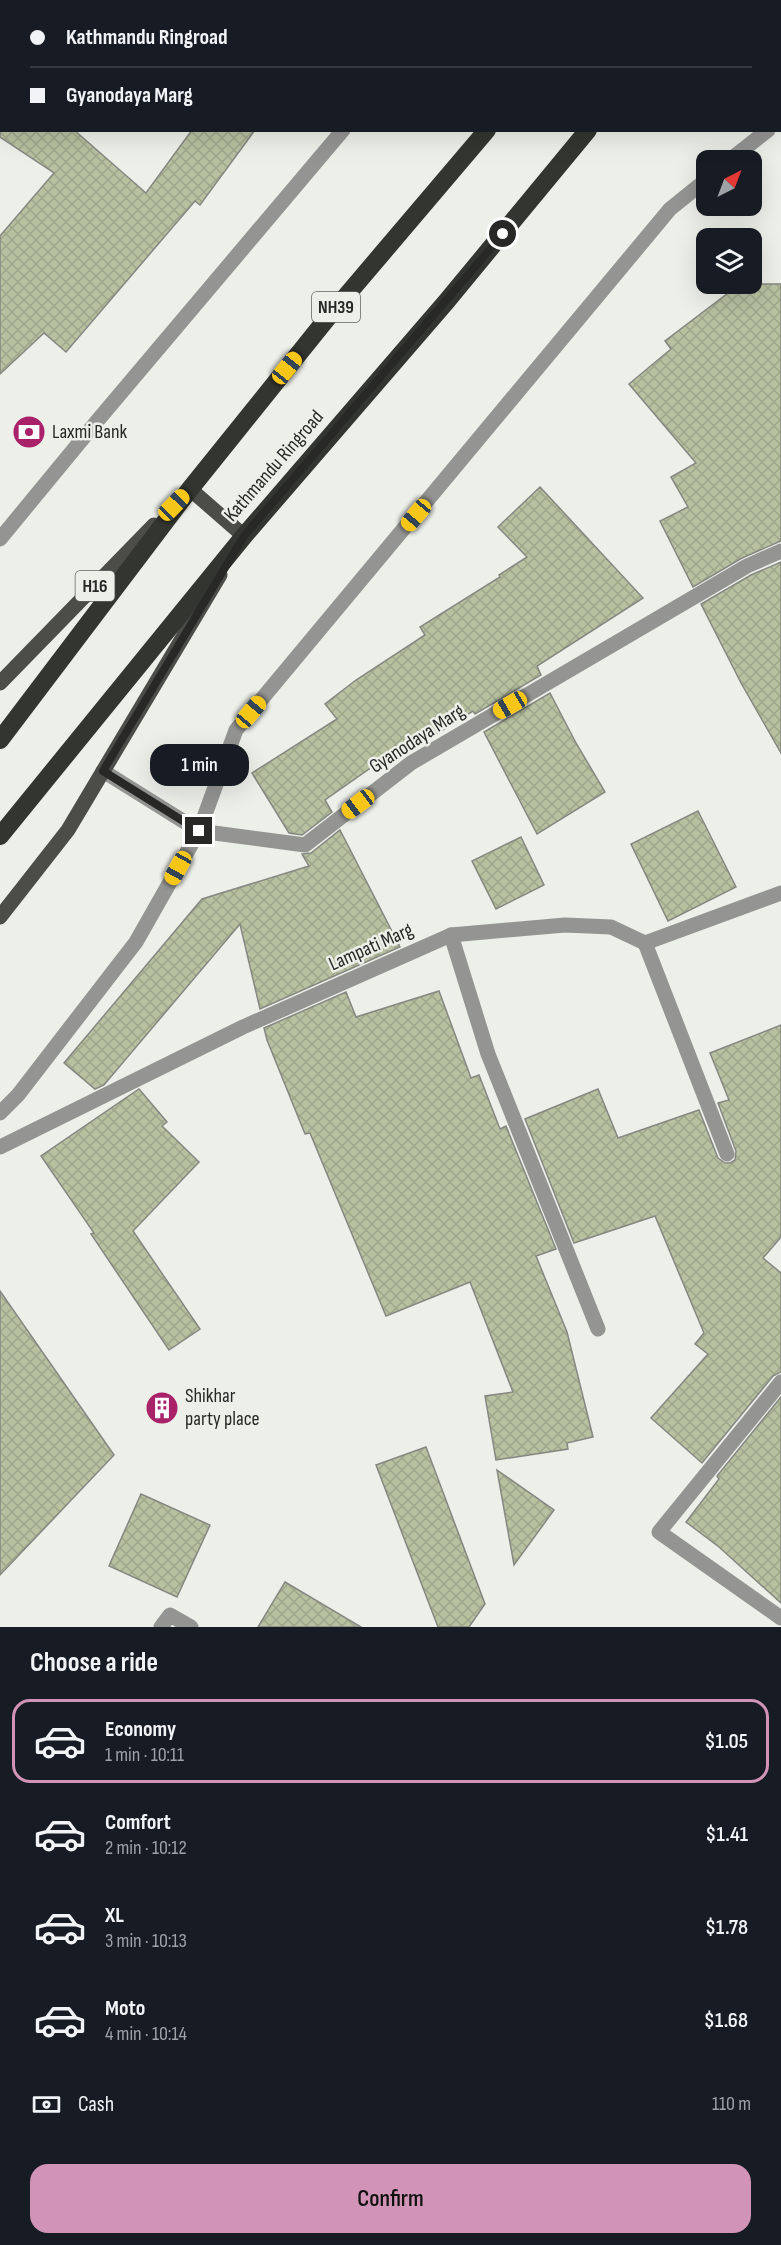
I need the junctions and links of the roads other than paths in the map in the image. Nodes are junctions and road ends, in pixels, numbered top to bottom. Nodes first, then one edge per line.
1 (341, 132) edge
2 (485, 132) edge
3 (586, 132) edge
4 (765, 132) edge
5 (743, 150) edge
6 (696, 188) edge
7 (190, 489) junction
8 (244, 536) junction
9 (0, 539) edge
10 (781, 551) edge
11 (0, 683) edge
12 (0, 740) edge
13 (103, 771) junction
14 (199, 831) junction
15 (0, 836) edge
16 (781, 893) edge
17 (0, 917) edge
18 (451, 935) junction
19 (645, 943) junction
20 (0, 1113) edge
21 (0, 1147) edge
22 (727, 1154) dead end
23 (598, 1329) dead end
24 (781, 1382) edge
25 (781, 1618) edge
26 (161, 1627) edge
27 (191, 1627) edge

1 - 9 street
2 - 7 highway, NH39
3 - 8 highway, Kathmandu Ringroad
4 - 5 street
6 - 14 street
7 - 8 main road
7 - 11 main road, H16
7 - 12 highway, NH39
8 - 13 main road
8 - 15 highway, Kathmandu Ringroad
10 - 14 street, Gyanodaya Marg
13 - 14 street, Gyanodaya Marg
13 - 17 main road
14 - 20 street
16 - 19 street
18 - 19 street, Lampati Marg
18 - 21 street, Lampati Marg
18 - 23 street
19 - 22 street
24 - 25 street
26 - 27 street

